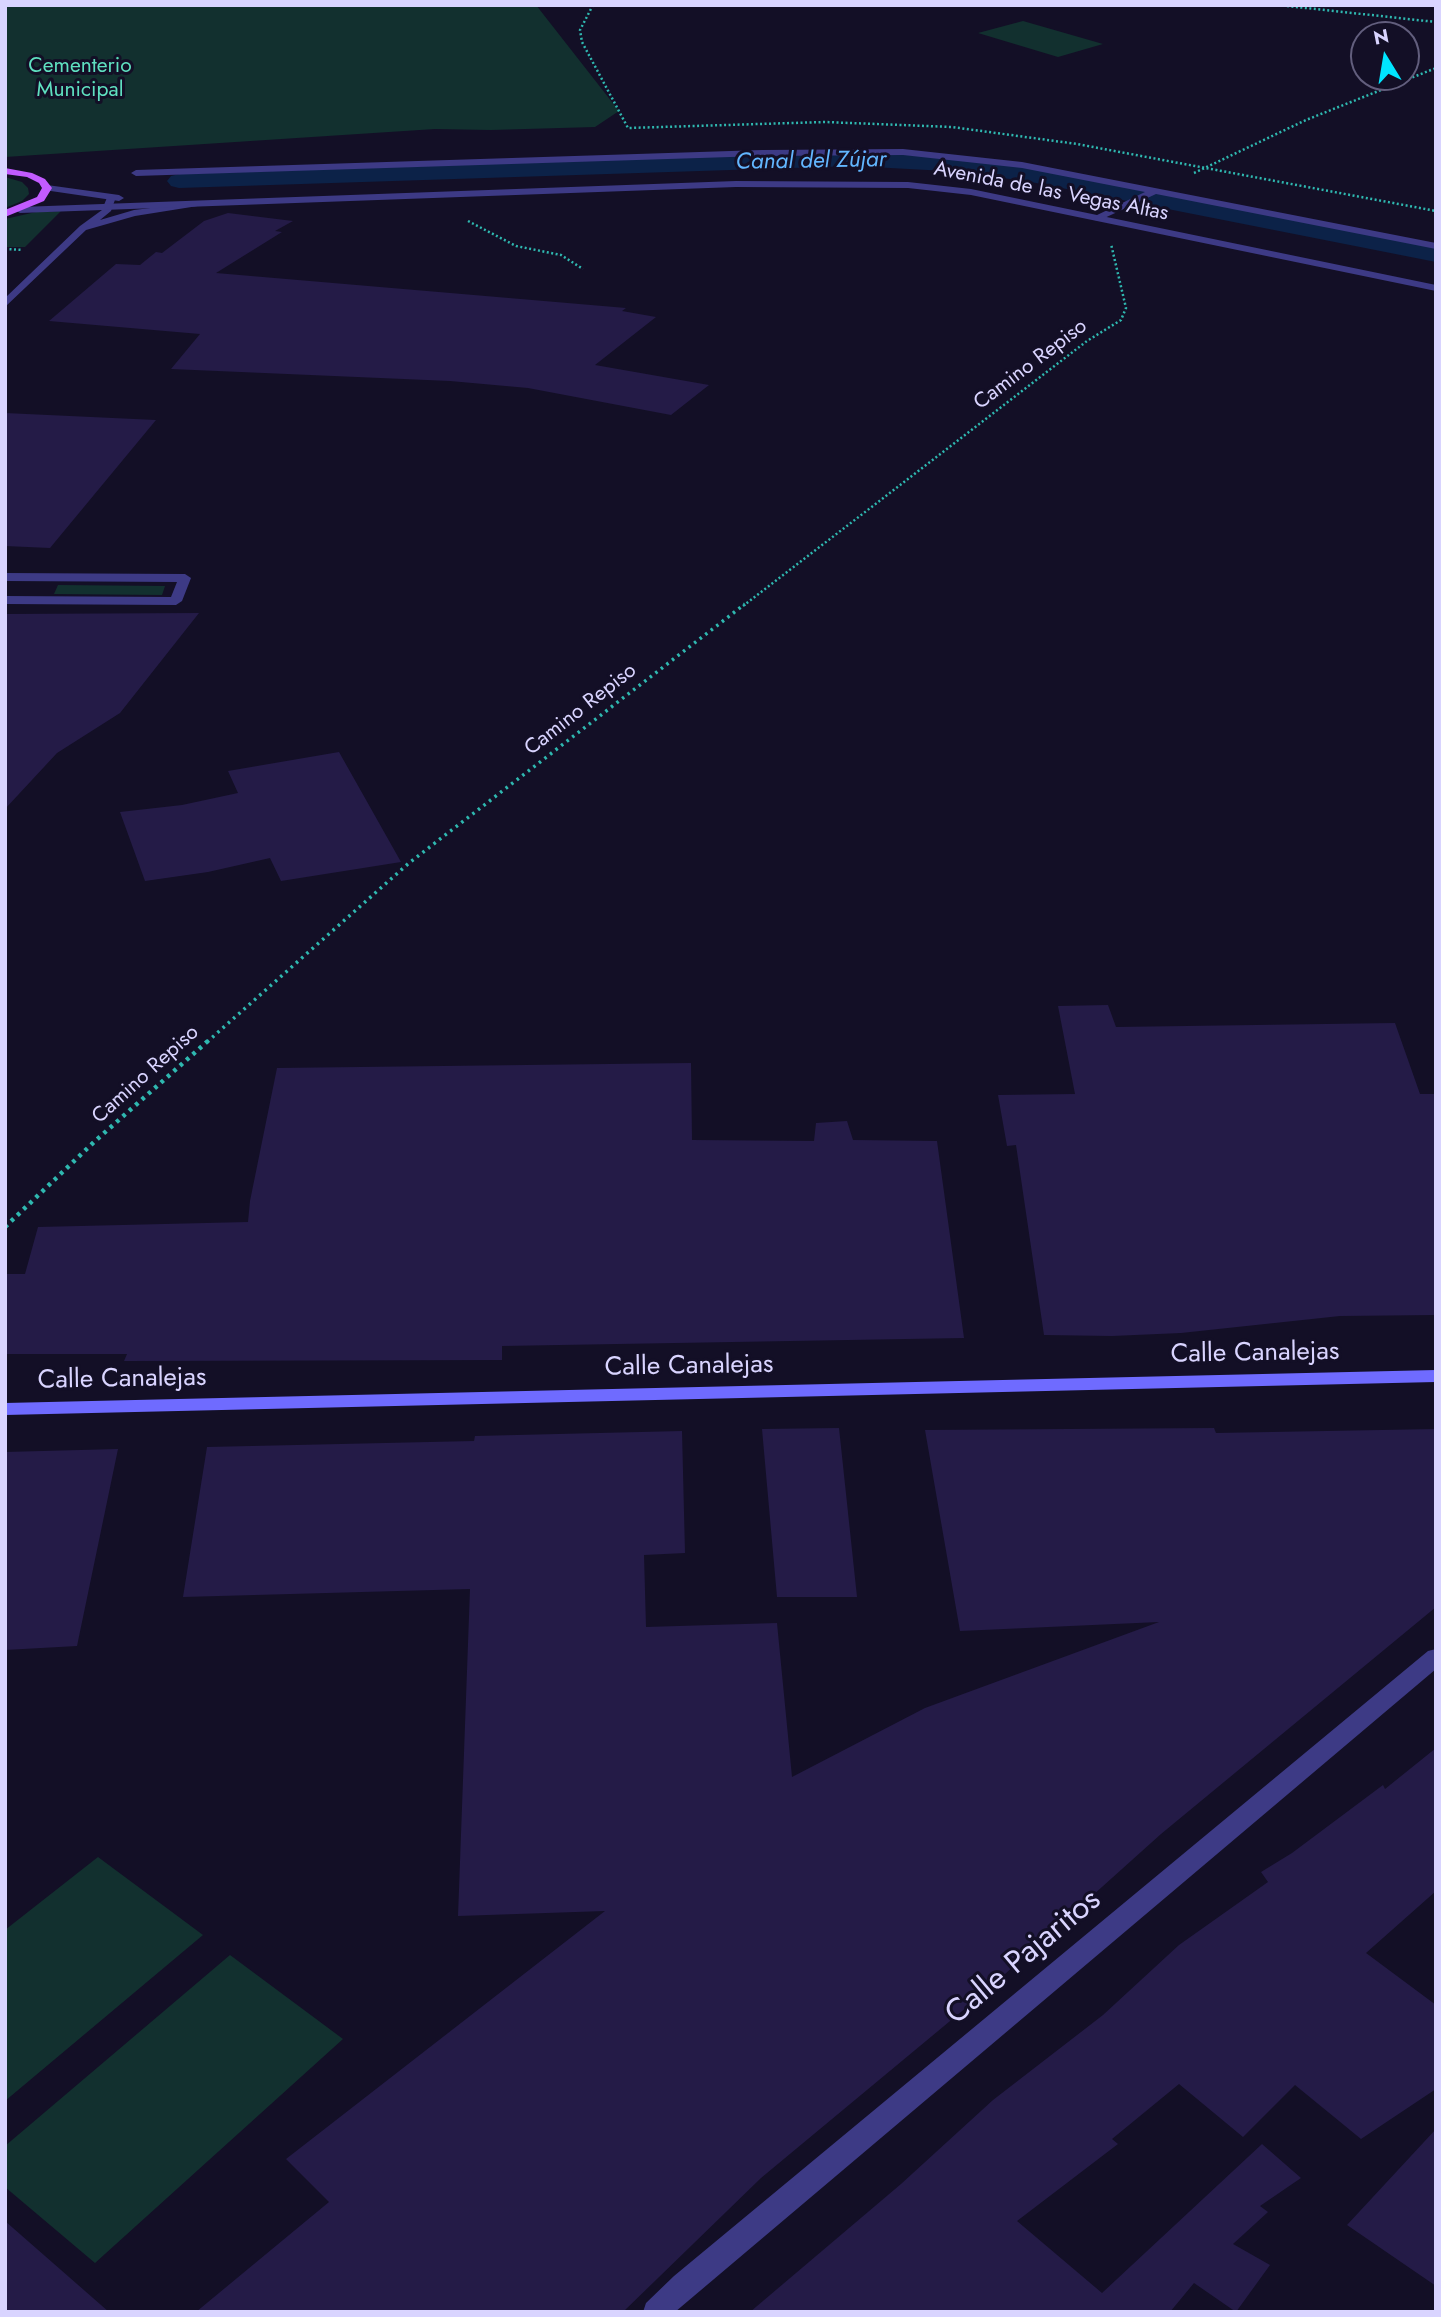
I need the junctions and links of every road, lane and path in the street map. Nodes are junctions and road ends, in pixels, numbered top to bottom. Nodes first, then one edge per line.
1 (1278, 5) edge
2 (1436, 22) edge
3 (1436, 68) edge
4 (5, 171) edge
5 (136, 173) dead end
6 (47, 188) junction
7 (1155, 191) junction
8 (256, 200) junction
9 (110, 202) junction
10 (80, 209) junction
11 (20, 210) junction
12 (5, 214) edge
13 (1098, 218) junction
14 (1130, 225) junction
15 (83, 228) junction
16 (1436, 246) edge
17 (1436, 288) edge
18 (5, 304) edge
19 (5, 577) edge
20 (39, 577) junction
21 (5, 600) edge
22 (29, 600) junction
23 (5, 1227) edge
24 (1436, 1376) edge
25 (1373, 1378) junction
26 (1436, 1382) edge
27 (5, 1409) edge
28 (1435, 1659) edge
29 (656, 2312) edge

1 - 2 path
3 - 7 path
4 - 6 main road
5 - 7 street
6 - 9 street
6 - 11 main road
7 - 13 street
7 - 16 street
8 - 9 street
8 - 13 street, Avenida de las Vegas Altas
8 - 15 street
9 - 10 street
9 - 15 street
10 - 11 street
10 - 15 street
11 - 12 main road
13 - 14 street, Avenida de las Vegas Altas
14 - 17 street, Avenida de las Vegas Altas
14 - 23 path, Camino Repiso
15 - 18 street
19 - 20 street
20 - 22 street
20 - 22 street
21 - 22 street
24 - 25 main road, Calle Canalejas
25 - 26 main road, Calle Canalejas
25 - 27 main road, Calle Canalejas
28 - 29 street, Calle Pajaritos

